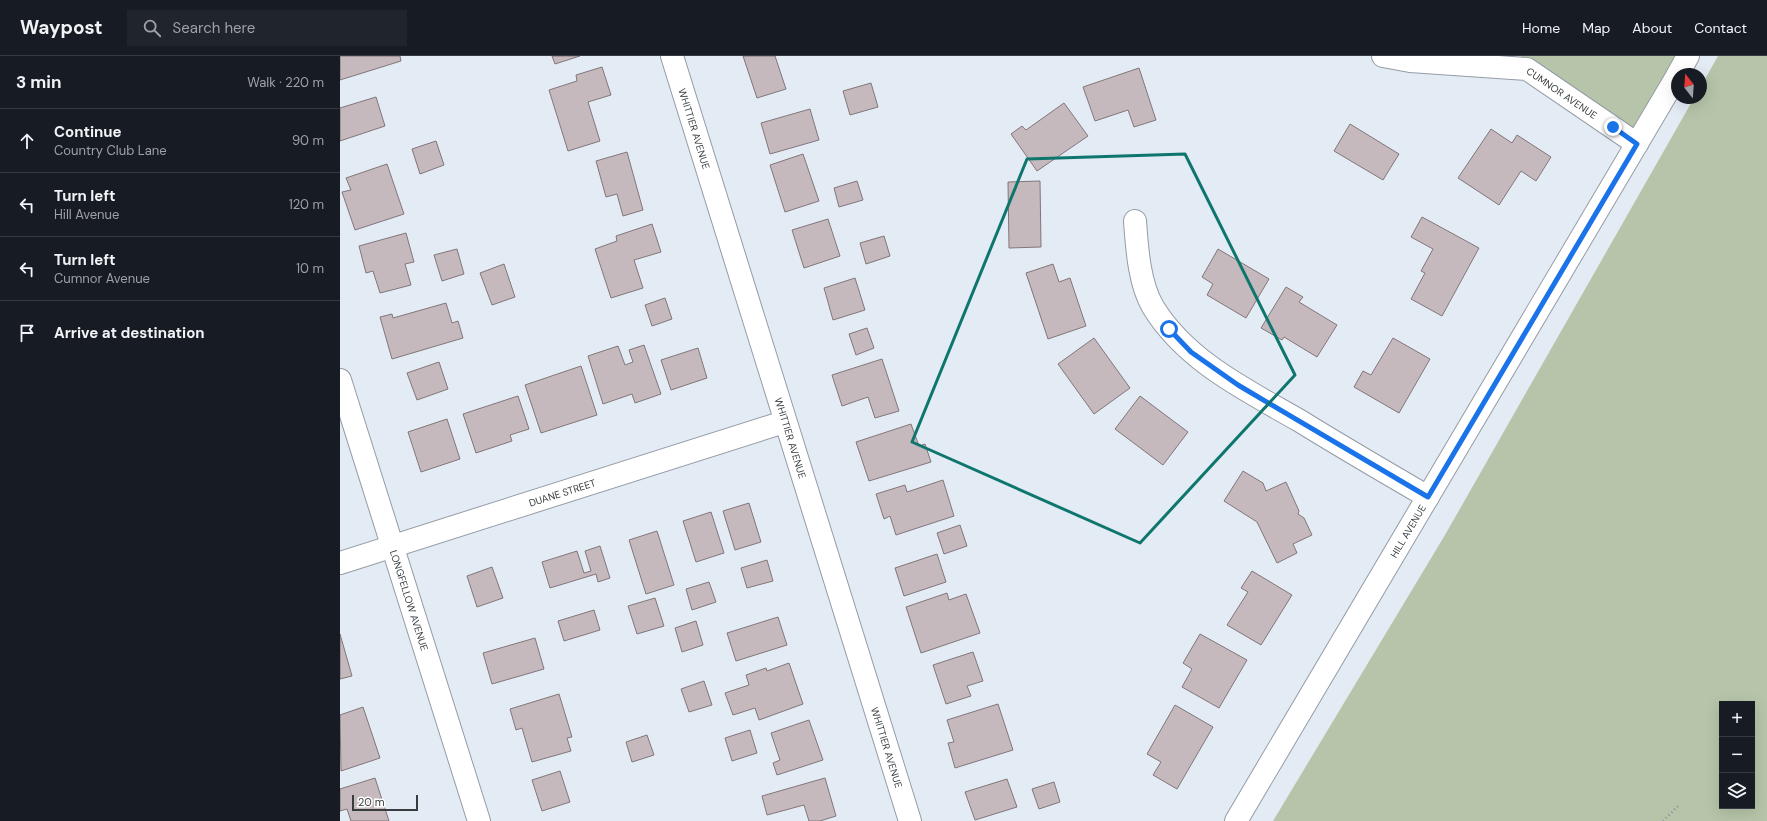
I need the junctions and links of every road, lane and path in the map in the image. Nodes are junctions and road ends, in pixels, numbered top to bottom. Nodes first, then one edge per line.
1 (672, 56) edge
2 (1383, 56) edge
3 (1688, 56) edge
4 (1682, 68) edge
5 (1671, 87) edge
6 (1637, 144) junction
7 (1135, 221) dead end
8 (340, 380) edge
9 (784, 422) junction
10 (1428, 497) junction
11 (392, 546) junction
12 (340, 563) edge
13 (1679, 806) dead end
14 (479, 821) edge
15 (910, 821) edge
16 (1236, 821) edge
17 (1663, 821) edge

1 - 9 street, WHITTIER AVENUE
2 - 6 street, CUMNOR AVENUE
3 - 4 street, HILL AVENUE
5 - 6 street, HILL AVENUE
6 - 10 street, HILL AVENUE
7 - 10 street
8 - 11 street, LONGFELLOW AVENUE
9 - 11 street, DUANE STREET
9 - 15 street, WHITTIER AVENUE
10 - 16 street, HILL AVENUE
11 - 12 street, DUANE STREET
11 - 14 street, LONGFELLOW AVENUE
13 - 17 path

